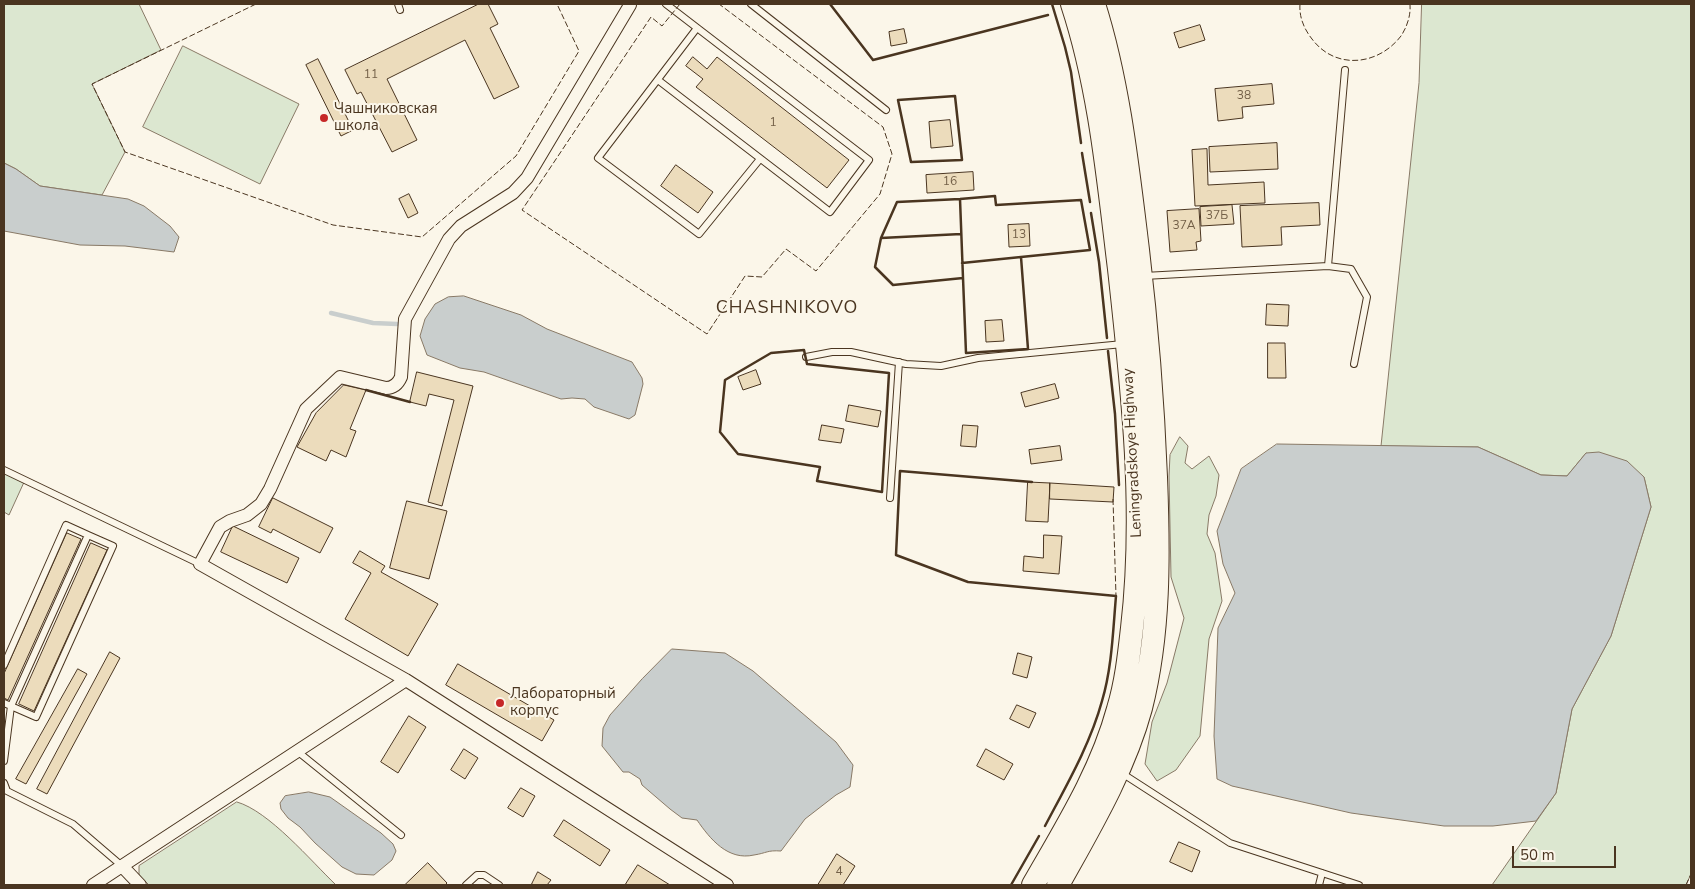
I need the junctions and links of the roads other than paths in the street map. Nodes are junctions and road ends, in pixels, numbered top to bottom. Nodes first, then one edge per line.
1 (631, 4) edge
2 (666, 4) edge
3 (751, 4) edge
4 (1072, 4) edge
5 (1094, 4) edge
6 (697, 28) junction
7 (1345, 70) dead end
8 (658, 80) junction
9 (886, 110) dead end
10 (760, 158) junction
11 (1328, 266) junction
12 (1141, 277) junction
13 (1127, 344) junction
14 (806, 357) dead end
15 (899, 362) junction
16 (1354, 364) dead end
17 (4, 470) edge
18 (890, 498) dead end
19 (88, 535) junction
20 (200, 564) junction
21 (4, 665) edge
22 (406, 680) junction
23 (4, 703) edge
24 (11, 706) junction
25 (298, 751) junction
26 (4, 761) edge
27 (1118, 771) junction
28 (4, 784) edge
29 (401, 835) dead end
30 (122, 866) junction
31 (1322, 874) junction
32 (93, 885) edge
33 (140, 885) edge
34 (466, 885) edge
35 (499, 885) edge
36 (727, 885) edge
37 (1033, 885) edge
38 (1058, 885) edge
39 (1319, 885) edge
40 (1359, 885) edge

1 - 20 street
2 - 6 lane
3 - 9 lane
4 - 13 highway, Leningradskoye Highway
5 - 12 highway, Leningradskoye Highway
6 - 8 lane
6 - 10 lane
7 - 11 lane
8 - 10 lane
8 - 10 lane
11 - 12 lane
11 - 16 lane
12 - 27 highway, Leningradskoye Highway
13 - 15 lane
13 - 37 highway, Leningradskoye Highway
14 - 15 lane
15 - 18 lane
17 - 20 lane
19 - 21 lane
19 - 24 lane
19 - 24 lane
20 - 22 street
22 - 25 street
22 - 36 street
23 - 24 lane
24 - 26 lane
25 - 29 lane
25 - 30 street
27 - 31 lane
27 - 38 highway, Leningradskoye Highway
28 - 30 lane
30 - 32 street
30 - 33 street
31 - 39 lane
31 - 40 lane
34 - 35 lane

